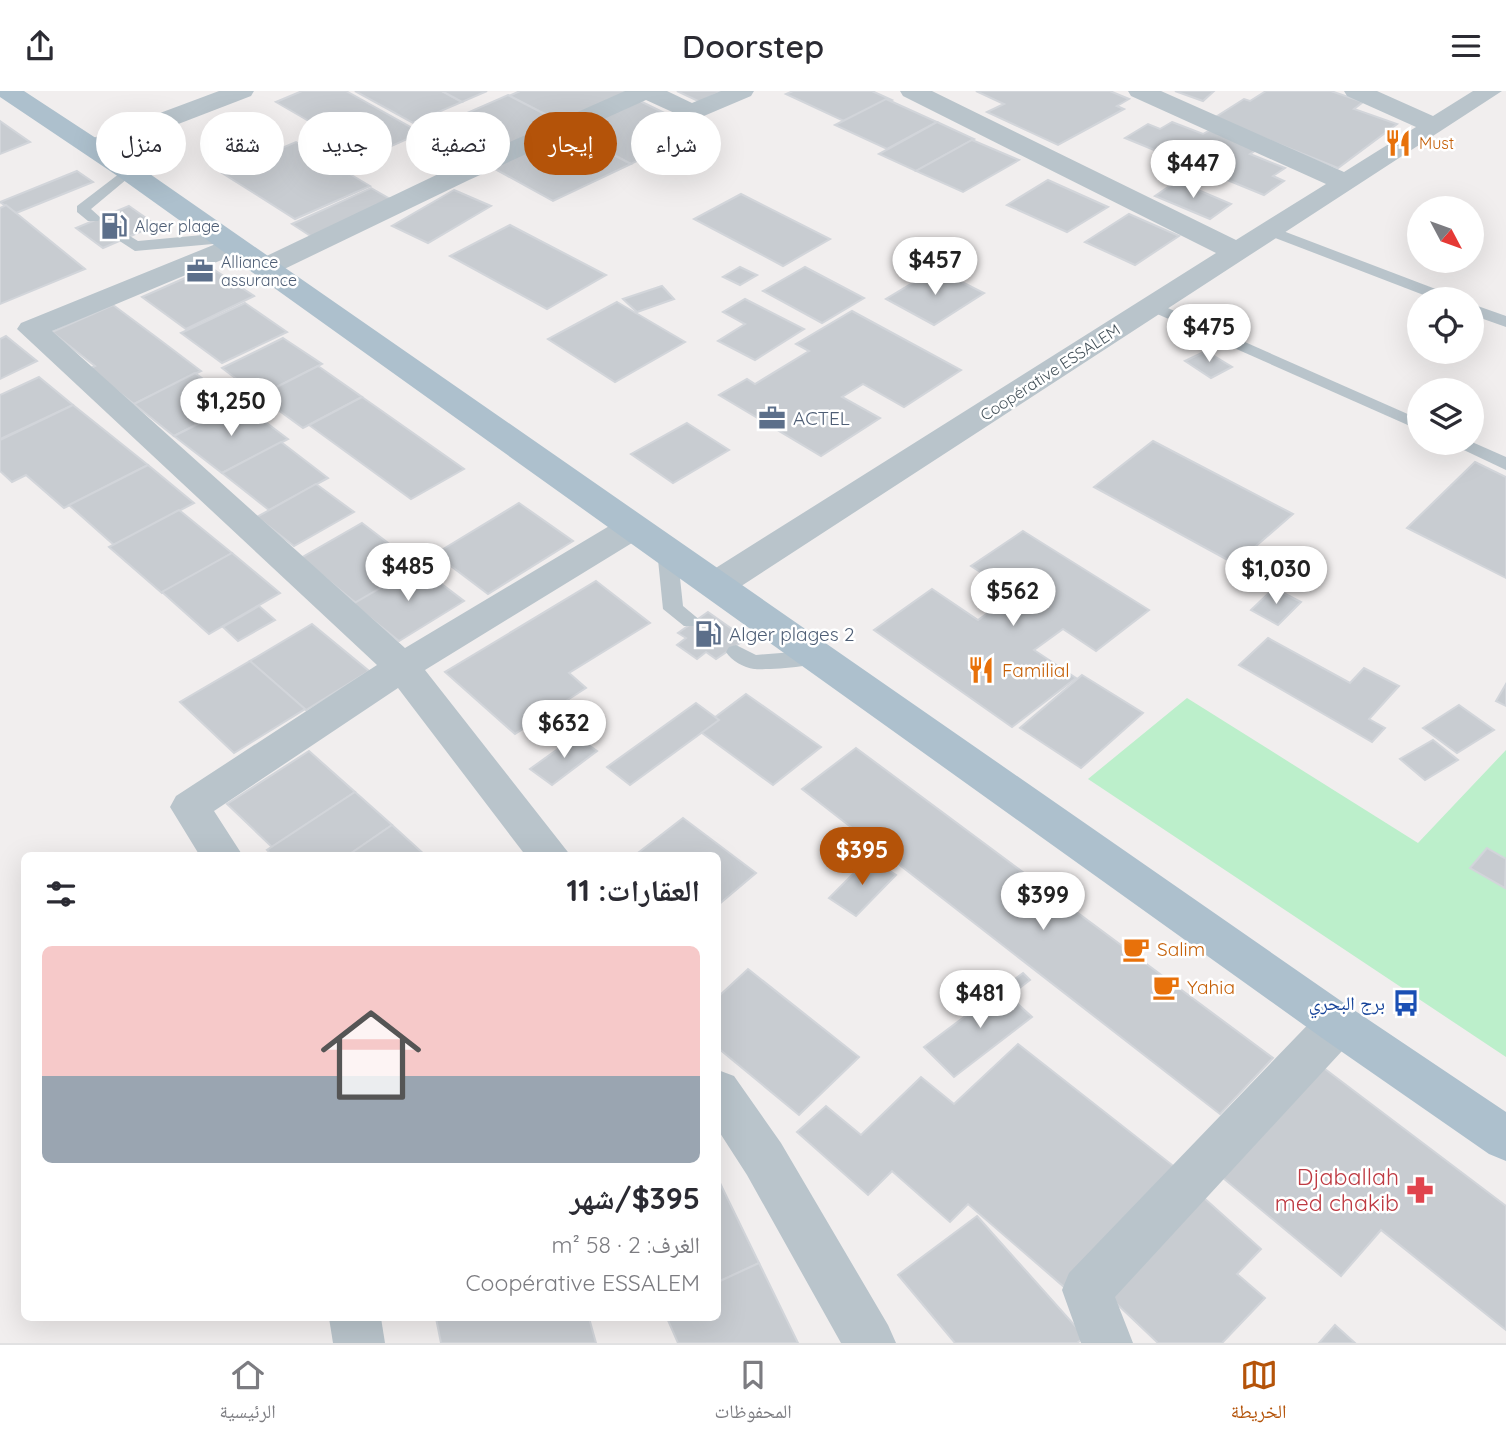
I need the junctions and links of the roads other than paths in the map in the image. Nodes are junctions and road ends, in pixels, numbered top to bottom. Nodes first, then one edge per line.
1 (7, 91) edge
2 (242, 91) edge
3 (646, 91) edge
4 (742, 91) edge
5 (912, 91) edge
6 (1140, 91) edge
7 (1356, 91) edge
8 (1490, 91) edge
9 (1435, 126) junction
10 (94, 147) joint
11 (123, 175) edge
12 (134, 175) edge
13 (1346, 183) junction
14 (93, 218) dead end
15 (1270, 231) junction
16 (120, 235) dead end
17 (229, 241) junction
18 (1237, 252) junction
19 (266, 267) junction
20 (1417, 287) edge
21 (1153, 306) junction
22 (1484, 314) edge
23 (1506, 322) edge
24 (1407, 420) edge
25 (1484, 454) edge
26 (1506, 464) edge
27 (633, 527) junction
28 (667, 550) junction
29 (716, 585) junction
30 (691, 621) dead end
31 (736, 652) dead end
32 (819, 657) junction
33 (401, 667) junction
34 (219, 852) edge
35 (547, 852) edge
36 (1338, 1024) junction
37 (721, 1095) edge
38 (1506, 1139) edge
39 (355, 1321) edge
40 (359, 1343) edge
41 (870, 1343) edge
42 (1107, 1343) edge

1 - 10 main road
2 - 10 street
3 - 4 street
3 - 19 street
5 - 18 street
6 - 13 street
7 - 9 street
8 - 9 street, Coopérative ESSALEM
9 - 13 street, Coopérative ESSALEM
11 - 14 lane
12 - 17 main road
13 - 15 street, Coopérative ESSALEM
15 - 18 street, Coopérative ESSALEM
15 - 20 lane
16 - 17 lane
17 - 19 main road
17 - 33 street
18 - 21 street, Coopérative ESSALEM
19 - 27 main road
21 - 24 lane
21 - 29 street, Coopérative ESSALEM
22 - 23 lane
25 - 26 lane
27 - 28 main road
27 - 33 street
28 - 29 main road
28 - 30 lane
29 - 32 main road
31 - 32 lane
32 - 36 main road
33 - 34 street
33 - 35 street
36 - 38 main road
36 - 42 street
37 - 41 street
39 - 40 street

